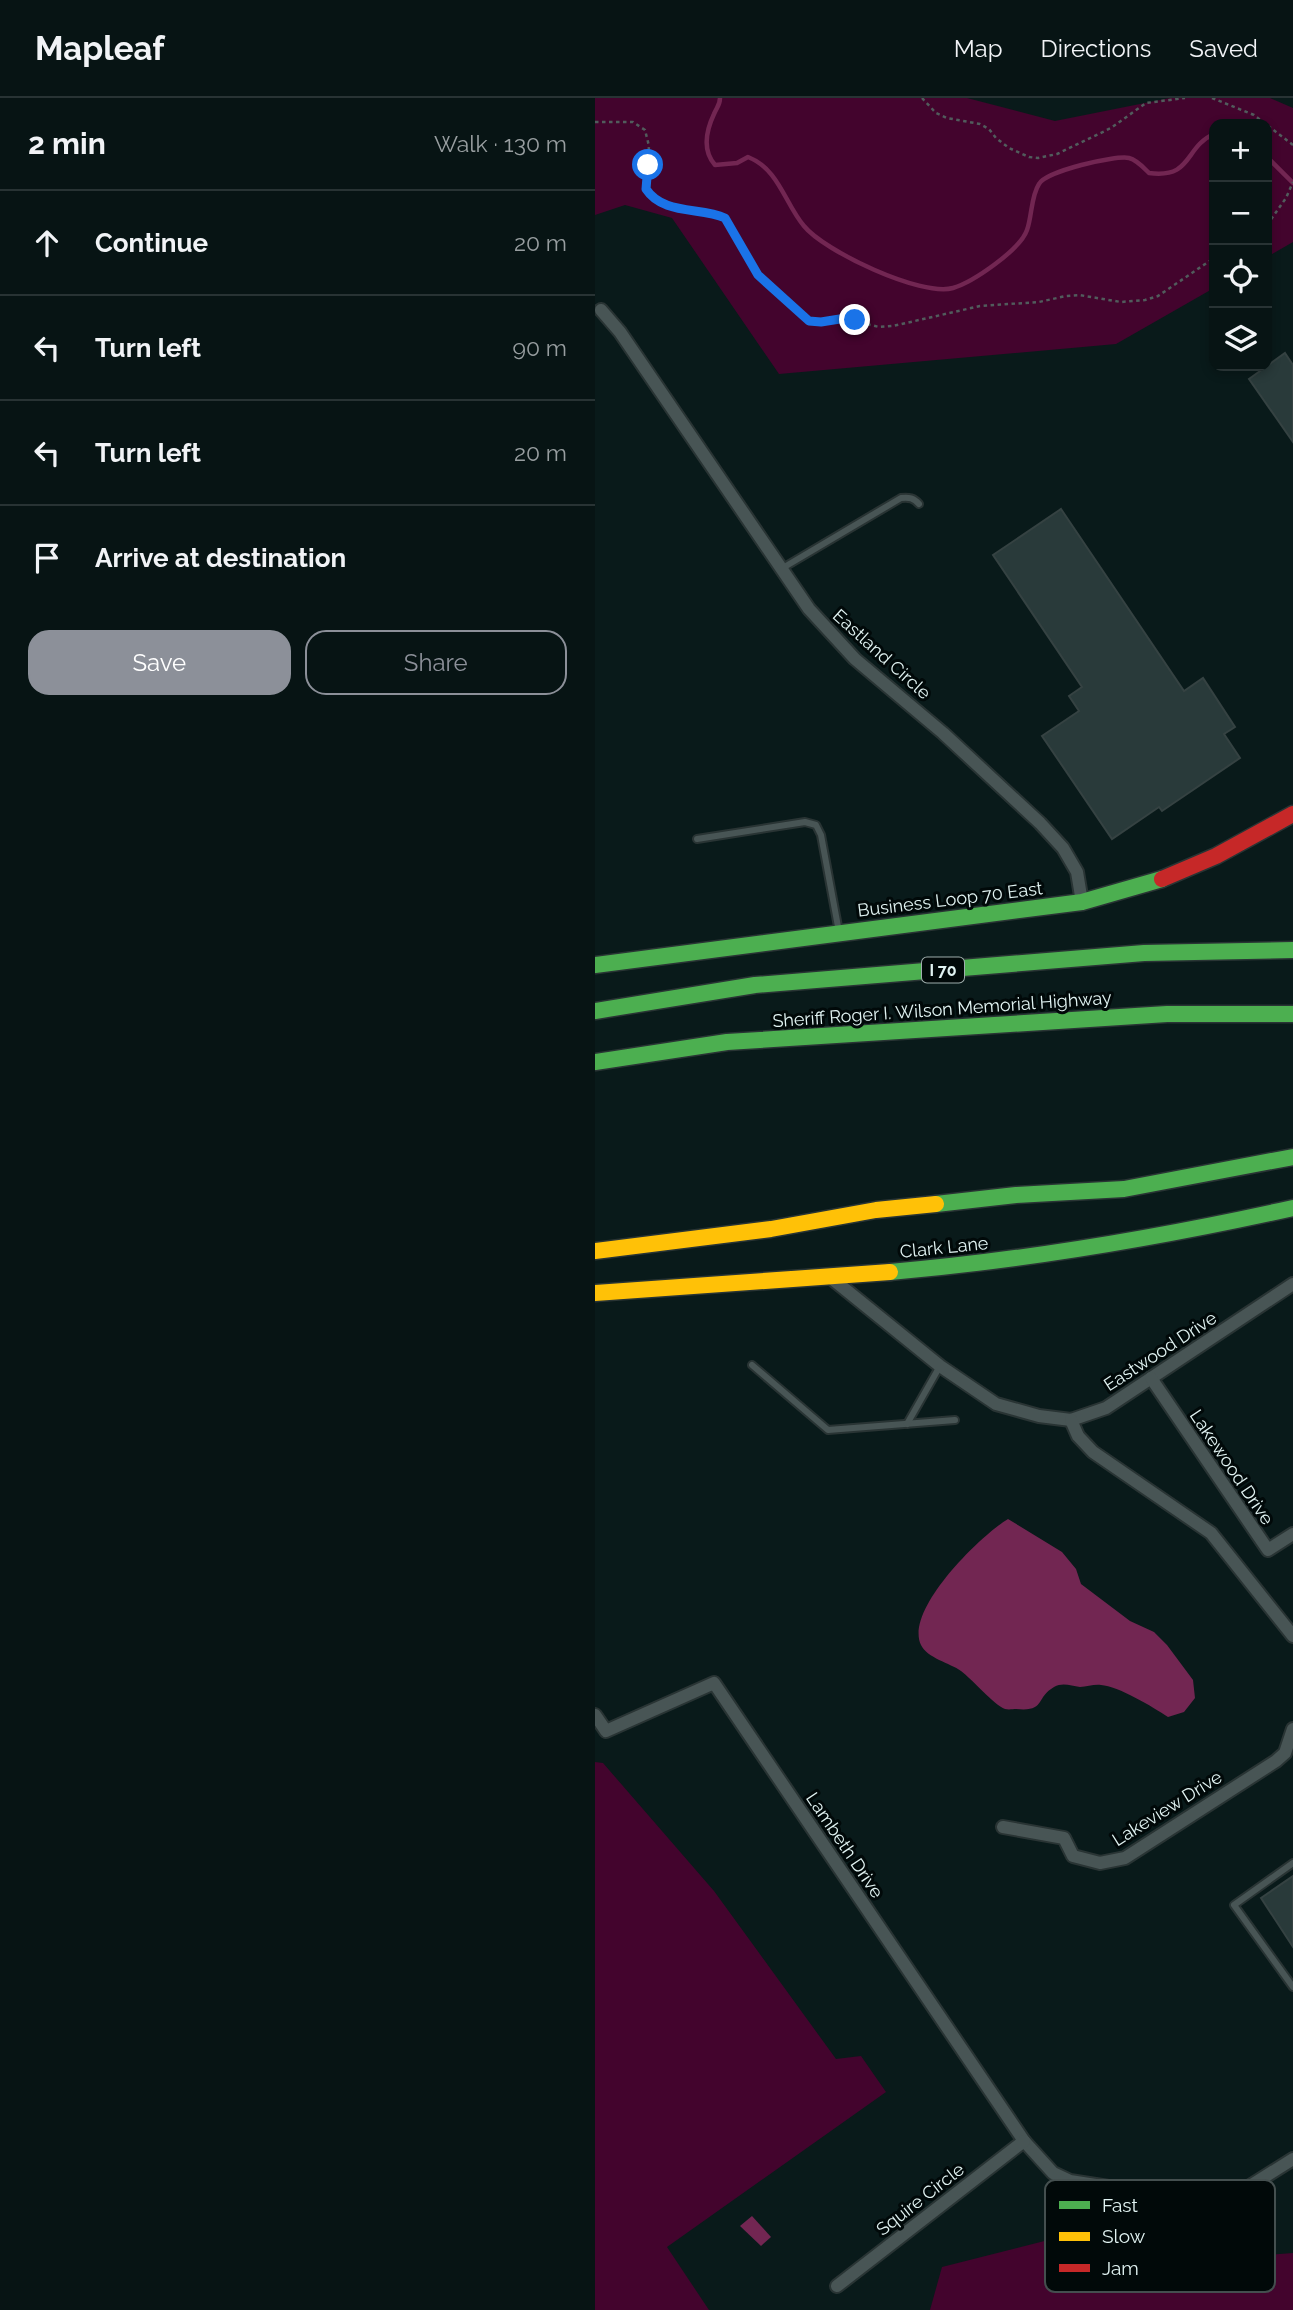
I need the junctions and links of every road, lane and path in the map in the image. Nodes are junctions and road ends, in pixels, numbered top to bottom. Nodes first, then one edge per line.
1 (922, 98) edge
2 (1185, 98) edge
3 (1212, 98) edge
4 (595, 122) edge
5 (1293, 145) edge
6 (1293, 182) edge
7 (1272, 219) edge
8 (1209, 261) edge
9 (601, 310) dead end
10 (919, 504) dead end
11 (781, 569) junction
12 (1293, 814) edge
13 (697, 839) dead end
14 (1082, 902) junction
15 (839, 933) junction
16 (1293, 950) edge
17 (595, 965) edge
18 (595, 1011) edge
19 (1293, 1014) edge
20 (595, 1062) edge
21 (1293, 1157) edge
22 (1293, 1208) edge
23 (595, 1251) edge
24 (830, 1277) junction
25 (1293, 1284) edge
26 (595, 1293) edge
27 (752, 1366) dead end
28 (940, 1366) junction
29 (1151, 1378) junction
30 (955, 1420) dead end
31 (1072, 1420) junction
32 (907, 1424) junction
33 (1293, 1534) edge
34 (1293, 1636) edge
35 (595, 1715) edge
36 (1293, 1730) edge
37 (1003, 1827) dead end
38 (1293, 1864) edge
39 (1293, 1987) edge
40 (1024, 2141) junction
41 (1293, 2159) edge
42 (1068, 2180) edge
43 (1260, 2180) edge
44 (837, 2286) dead end

1 - 2 path
3 - 5 path
4 - 8 path
6 - 7 path
9 - 11 street, Eastland Circle
10 - 11 lane
11 - 14 street, Eastland Circle
12 - 14 main road, Business Loop 70 East
13 - 15 lane
14 - 15 main road, Business Loop 70 East
15 - 17 main road, Business Loop 70 East
16 - 18 main road, Sheriff Roger I. Wilson Memorial Highway / I 70
19 - 20 main road, Sheriff Roger I. Wilson Memorial Highway
21 - 23 main road
22 - 24 main road, Clark Lane
24 - 26 main road, Clark Lane
24 - 28 street, Eastwood Drive
25 - 29 street, Eastwood Drive
27 - 32 lane
28 - 31 street, Eastwood Drive
28 - 32 lane
29 - 31 street, Eastwood Drive
29 - 33 street, Lakewood Drive
30 - 32 lane
31 - 34 street
35 - 40 street, Lambeth Drive
36 - 37 street, Lakeview Drive
38 - 39 lane
40 - 42 street
40 - 44 street, Squire Circle
41 - 43 street

